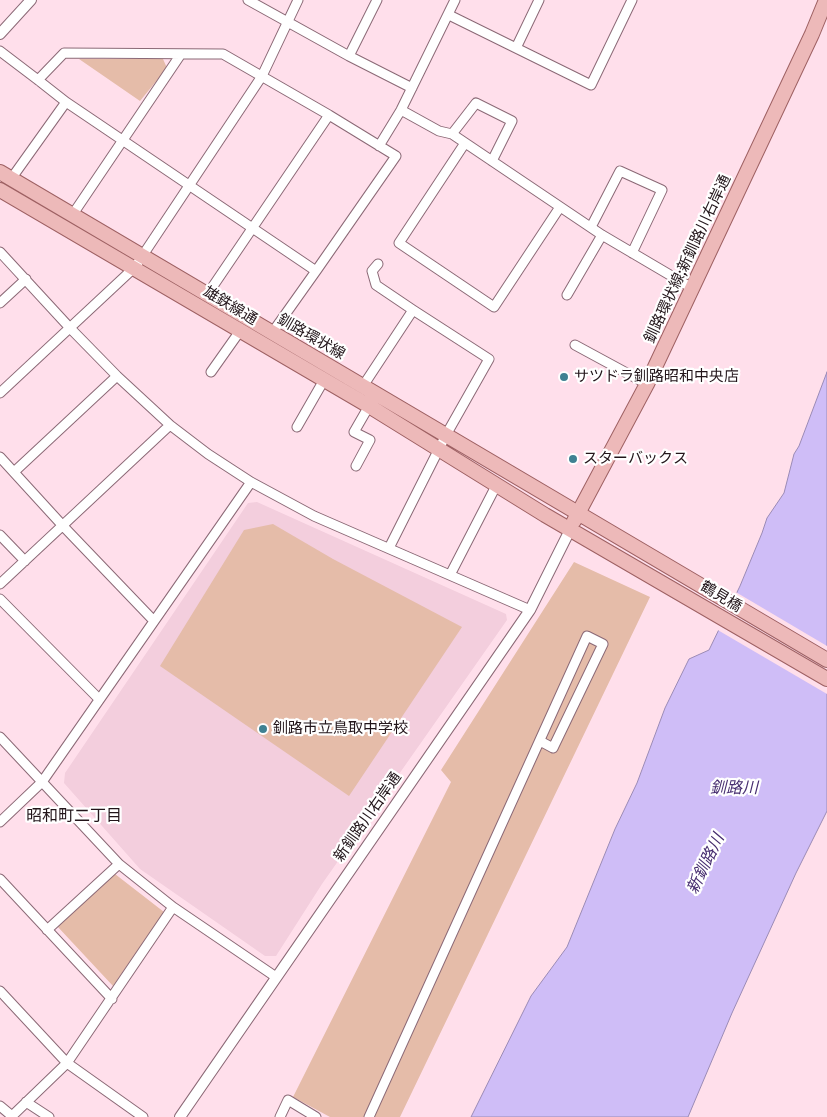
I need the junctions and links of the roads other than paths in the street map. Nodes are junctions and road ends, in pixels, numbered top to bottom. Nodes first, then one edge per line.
1 (31, 0) edge
2 (248, 0) edge
3 (298, 0) edge
4 (377, 0) edge
5 (455, 0) edge
6 (539, 0) edge
7 (632, 0) edge
8 (826, 0) edge
9 (449, 15) junction
10 (288, 22) junction
11 (0, 34) edge
12 (516, 48) junction
13 (0, 51) edge
14 (180, 54) junction
15 (350, 56) junction
16 (262, 76) junction
17 (38, 80) junction
18 (412, 88) junction
19 (66, 102) junction
20 (401, 110) junction
21 (329, 115) junction
22 (452, 134) junction
23 (122, 140) junction
24 (465, 143) junction
25 (379, 146) junction
26 (492, 161) junction
27 (6, 175) edge
28 (188, 186) junction
29 (0, 190) edge
30 (560, 207) junction
31 (73, 214) junction
32 (591, 227) junction
33 (252, 228) junction
34 (602, 234) junction
35 (0, 252) edge
36 (632, 254) junction
37 (138, 262) junction
38 (378, 264) dead end
39 (316, 271) junction
40 (26, 279) junction
41 (692, 288) junction
42 (207, 295) junction
43 (566, 295) dead end
44 (0, 303) edge
45 (413, 310) junction
46 (70, 328) junction
47 (240, 331) junction
48 (272, 333) junction
49 (575, 345) dead end
50 (211, 372) dead end
51 (117, 376) junction
52 (324, 380) junction
53 (647, 384) junction
54 (363, 386) junction
55 (0, 393) edge
56 (370, 406) junction
57 (170, 425) junction
58 (298, 427) dead end
59 (446, 435) junction
60 (439, 448) junction
61 (0, 457) edge
62 (356, 466) dead end
63 (14, 472) junction
64 (251, 482) junction
65 (496, 484) junction
66 (578, 513) junction
67 (63, 526) junction
68 (571, 528) junction
69 (606, 529) joint
70 (0, 535) edge
71 (598, 544) joint
72 (389, 548) junction
73 (25, 561) junction
74 (450, 575) junction
75 (0, 584) edge
76 (0, 599) edge
77 (530, 610) junction
78 (154, 621) junction
79 (827, 660) edge
80 (827, 679) edge
81 (98, 699) junction
82 (0, 737) edge
83 (540, 741) junction
84 (42, 782) junction
85 (0, 822) edge
86 (119, 864) junction
87 (0, 879) edge
88 (173, 907) junction
89 (47, 930) junction
90 (276, 977) junction
91 (0, 991) edge
92 (112, 999) junction
93 (67, 1063) junction
94 (26, 1102) junction
95 (0, 1106) edge
96 (185, 1115) edge
97 (11, 1116) edge
98 (49, 1117) edge
99 (143, 1117) edge
100 (280, 1117) edge
101 (316, 1117) edge
102 (369, 1117) edge

1 - 11 street
2 - 10 street
3 - 10 street
4 - 15 street
5 - 9 street
6 - 12 street
7 - 12 street
8 - 41 main road, 釧路環状線;新釧路川右岸通
9 - 12 street
9 - 18 street
10 - 15 street
10 - 16 street
13 - 17 street
14 - 16 street
14 - 17 street
14 - 23 street
15 - 18 street
16 - 21 street
16 - 28 street
17 - 19 street
18 - 20 street
19 - 23 street
19 - 27 street
20 - 22 street
20 - 25 street
21 - 25 street
21 - 33 street
22 - 24 street
22 - 26 street
23 - 28 street
23 - 31 street
24 - 26 street
24 - 30 street
25 - 39 street
26 - 30 street
27 - 31 main road, 釧路環状線
28 - 33 street
28 - 37 street
29 - 37 main road, 雄鉄線通
30 - 32 street
31 - 37 main road, 釧路環状線
32 - 34 street
32 - 36 street
33 - 39 street
33 - 42 street
34 - 36 street
34 - 43 street
35 - 40 street
36 - 41 street
37 - 42 main road, 釧路環状線
37 - 46 street
37 - 47 main road, 雄鉄線通
38 - 45 street
39 - 48 street
40 - 44 street
40 - 46 street
41 - 53 main road, 釧路環状線;新釧路川右岸通
42 - 48 main road, 釧路環状線
45 - 54 street
45 - 59 street
46 - 51 street
46 - 55 street
47 - 50 street
47 - 52 main road, 雄鉄線通
48 - 54 main road, 釧路環状線
49 - 53 street
51 - 57 street
51 - 63 street
52 - 56 main road, 雄鉄線通
52 - 58 street
53 - 66 main road, 釧路環状線;新釧路川右岸通
54 - 59 main road, 釧路環状線
56 - 60 main road, 雄鉄線通
56 - 62 street
57 - 64 street
57 - 67 street
59 - 60 street
59 - 66 main road, 釧路環状線
60 - 65 main road, 雄鉄線通
60 - 72 street
61 - 63 street
63 - 67 street
64 - 72 street
64 - 78 street
65 - 68 main road, 雄鉄線通
65 - 74 street
66 - 68 main road, 釧路環状線;新釧路川右岸通
66 - 69 main road, 釧路環状線
67 - 73 street
67 - 78 street
68 - 71 main road, 雄鉄線通
68 - 77 street, 新釧路川右岸通
69 - 79 main road, 鶴見橋
70 - 73 street
71 - 80 main road, 鶴見橋
72 - 74 street
73 - 75 street
74 - 77 street
76 - 81 street
77 - 90 street, 新釧路川右岸通
78 - 81 street
81 - 84 street
82 - 84 street
83 - 83 street
83 - 102 street
84 - 85 street
84 - 86 street
86 - 88 street
86 - 89 street
87 - 89 street
88 - 90 street
88 - 92 street
89 - 92 street
90 - 96 street, 新釧路川右岸通
91 - 93 street
92 - 93 street
93 - 94 street
93 - 99 street
94 - 97 street
94 - 98 street
95 - 97 street
100 - 101 street

